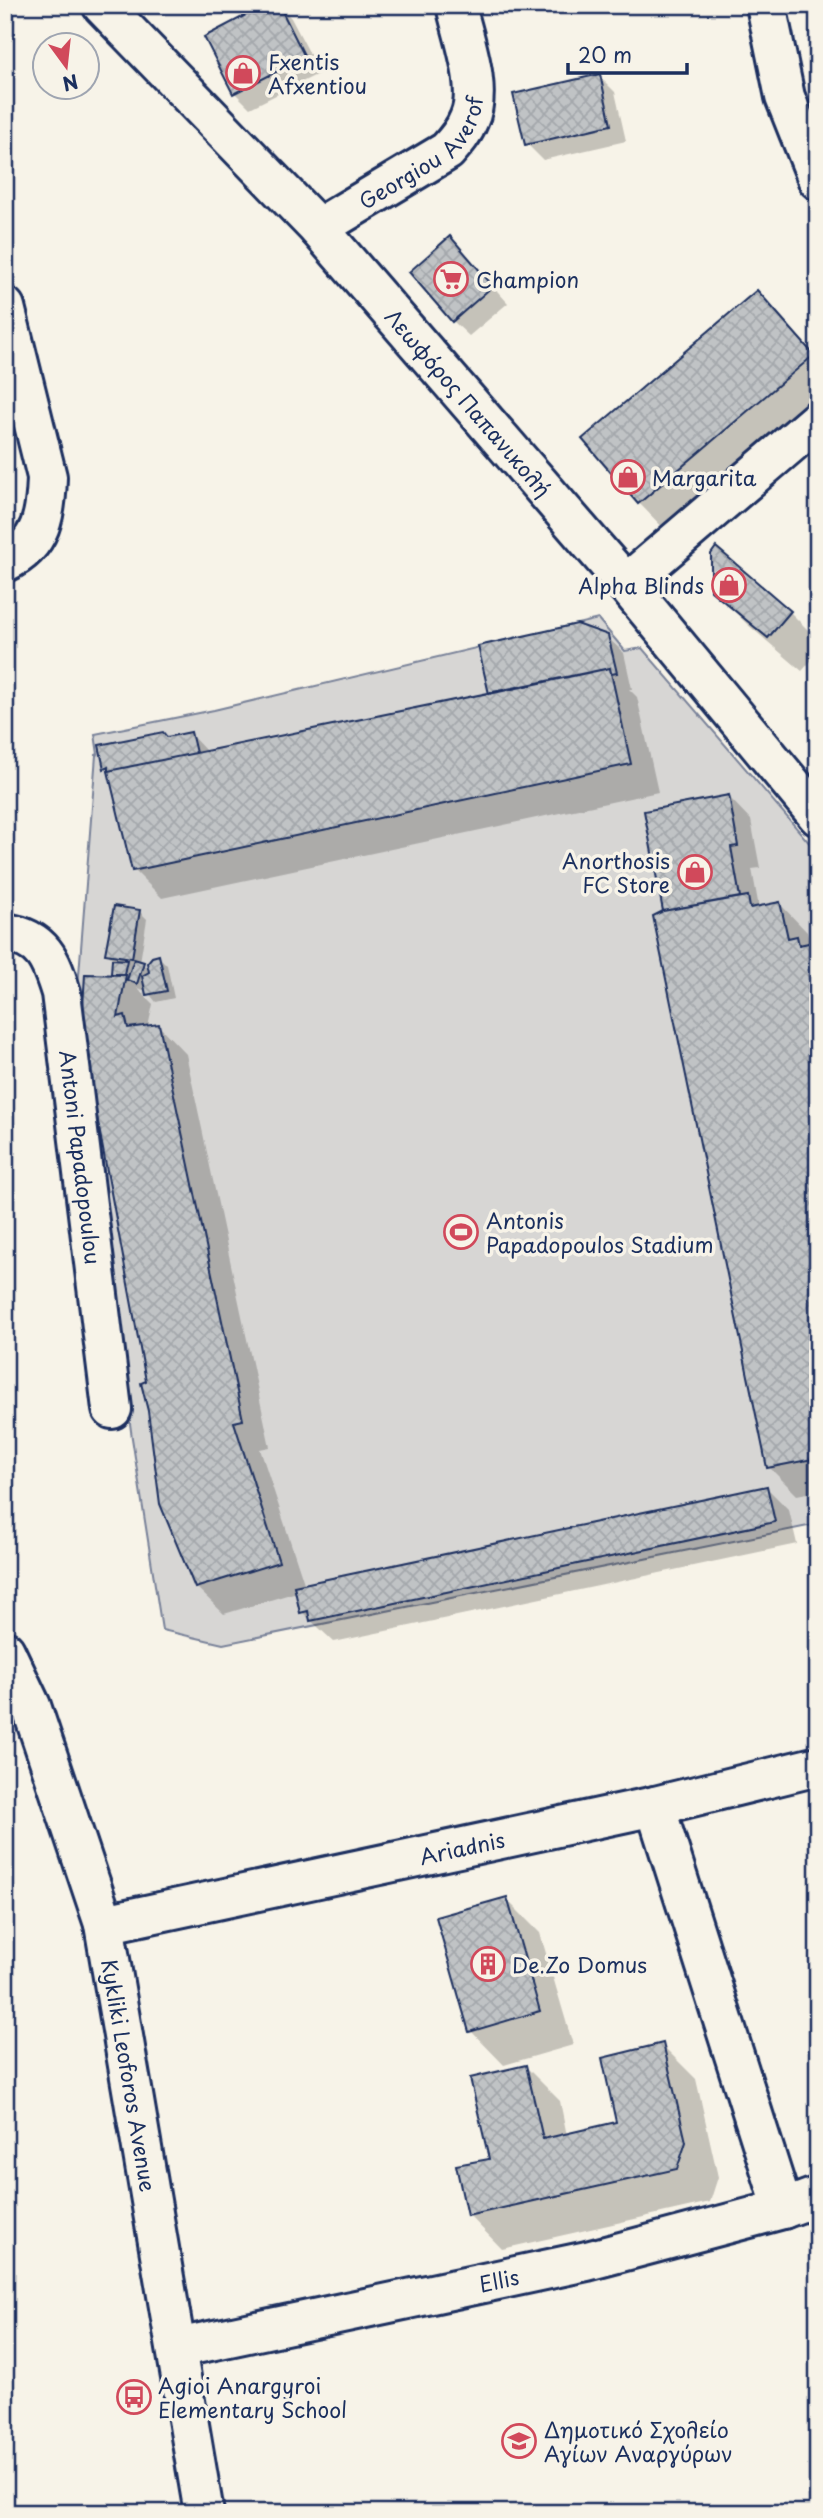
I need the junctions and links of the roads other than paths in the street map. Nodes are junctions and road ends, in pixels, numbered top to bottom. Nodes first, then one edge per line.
1 (102, 5) edge
2 (456, 5) edge
3 (766, 5) edge
4 (818, 180) edge
5 (318, 228) junction
6 (5, 307) edge
7 (818, 420) edge
8 (5, 562) edge
9 (626, 584) junction
10 (818, 816) edge
11 (5, 933) edge
12 (111, 1409) dead end
13 (5, 1651) edge
14 (818, 1766) edge
15 (655, 1806) junction
16 (104, 1924) junction
17 (800, 2203) edge
18 (177, 2348) junction
19 (204, 2513) edge

1 - 5 street, Λεωφόρος Παπανικολή
2 - 5 street, Georgiou Averof
3 - 4 street
5 - 9 street, Λεωφόρος Παπανικολή
6 - 8 street
7 - 9 street
9 - 10 street, Λεωφόρος Παπανικολή
11 - 12 street, Antoni Papadopoulou
13 - 16 street, Kykliki Leoforos Avenue
14 - 15 street, Ariadnis
15 - 16 street, Ariadnis
15 - 17 street
16 - 18 street, Kykliki Leoforos Avenue
17 - 18 street, Ellis
18 - 19 street, Kykliki Leoforos Avenue

